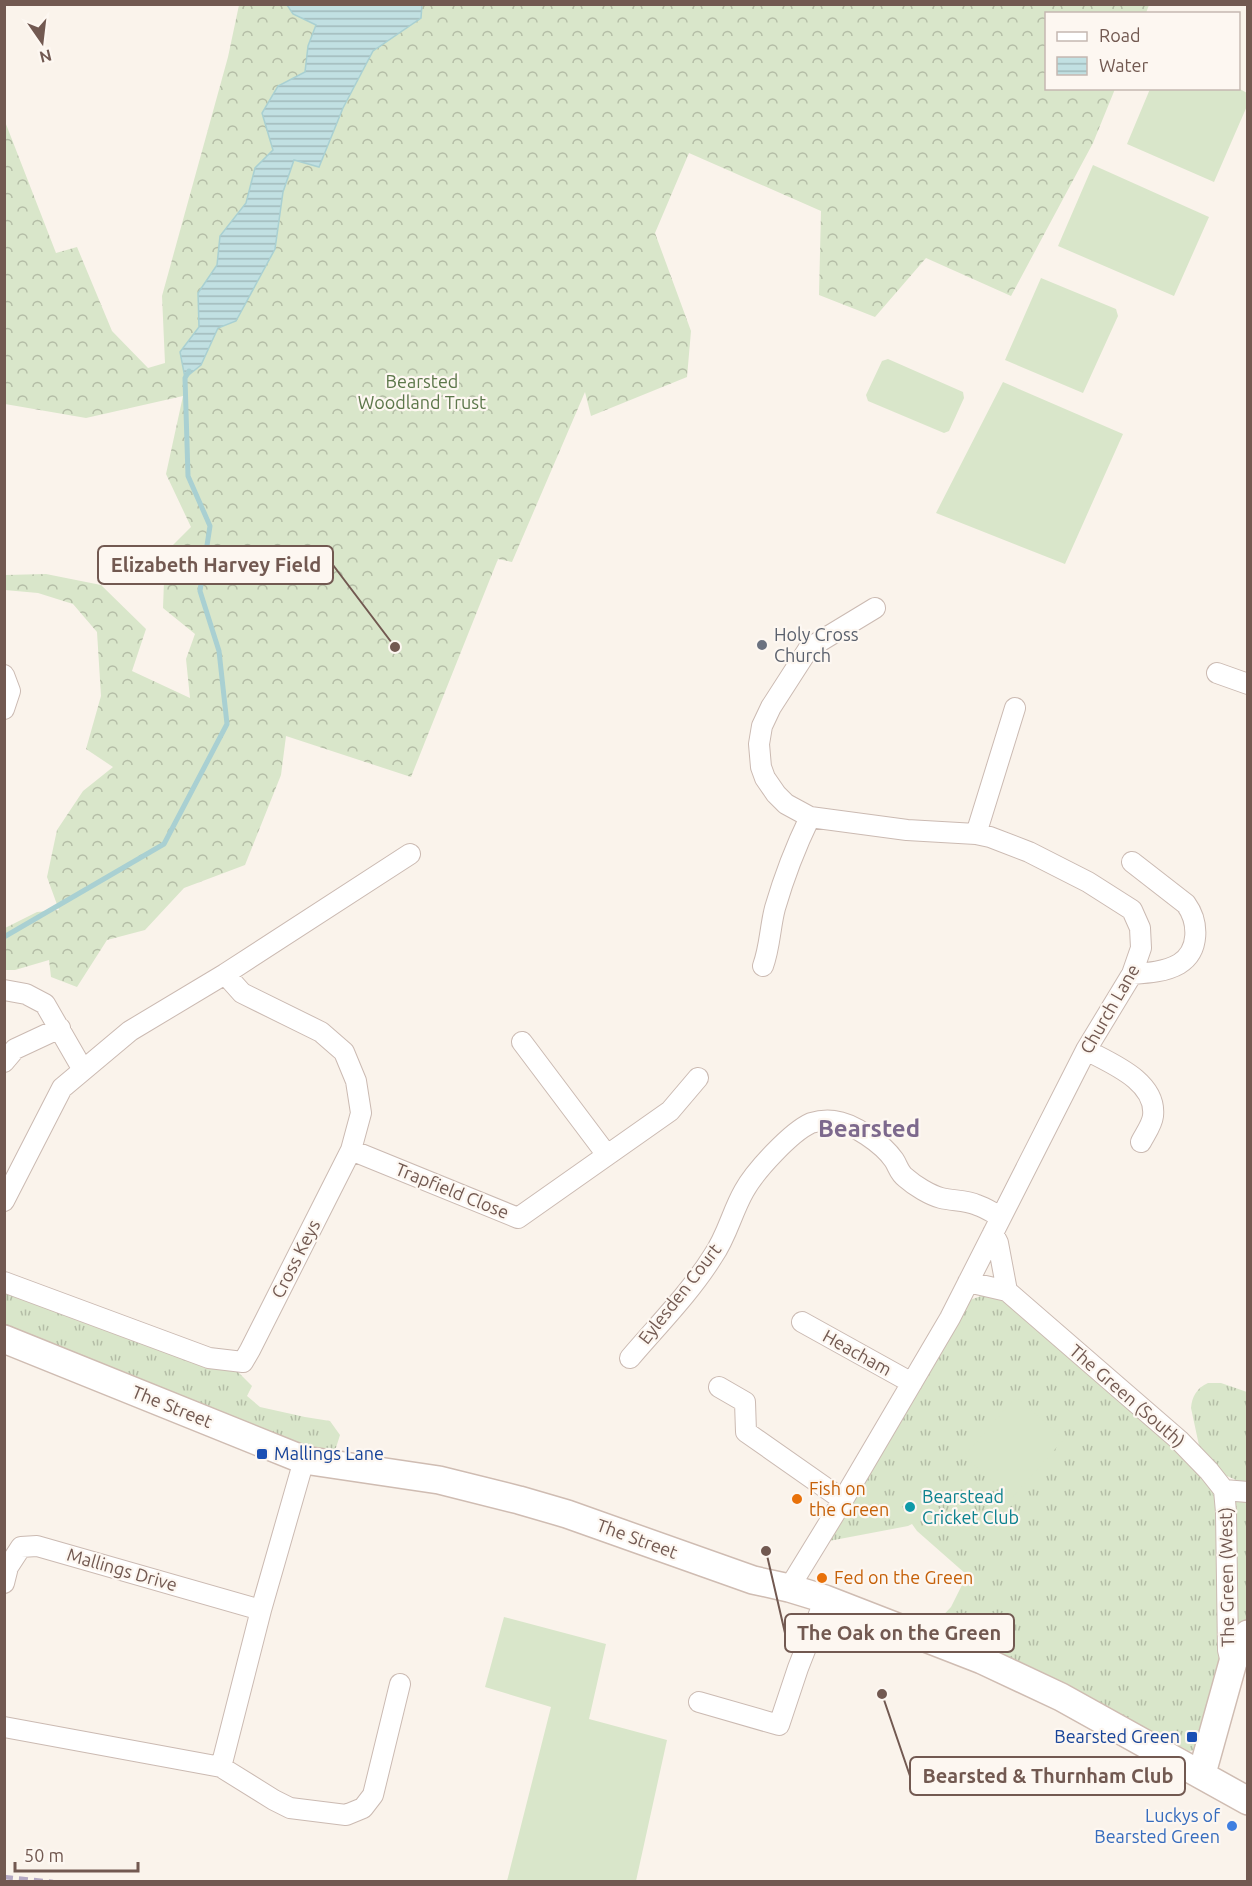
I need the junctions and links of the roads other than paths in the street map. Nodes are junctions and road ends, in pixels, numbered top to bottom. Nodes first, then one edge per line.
1 (875, 608) dead end
2 (1218, 673) dead end
3 (4, 675) edge
4 (1248, 684) edge
5 (1015, 708) dead end
6 (4, 709) edge
7 (810, 817) junction
8 (976, 834) junction
9 (410, 854) dead end
10 (1132, 862) dead end
11 (763, 966) dead end
12 (225, 974) junction
13 (1132, 974) junction
14 (4, 990) edge
15 (60, 1028) junction
16 (522, 1042) dead end
17 (1086, 1050) junction
18 (4, 1062) edge
19 (83, 1070) junction
20 (698, 1078) dead end
21 (1141, 1142) dead end
22 (351, 1150) junction
23 (607, 1155) junction
24 (4, 1201) edge
25 (997, 1225) junction
26 (4, 1282) edge
27 (968, 1282) junction
28 (1007, 1291) junction
29 (802, 1322) dead end
30 (4, 1339) edge
31 (630, 1358) dead end
32 (912, 1383) junction
33 (719, 1387) dead end
34 (304, 1460) junction
35 (1224, 1490) junction
36 (1248, 1492) edge
37 (843, 1500) junction
38 (4, 1583) edge
39 (789, 1588) junction
40 (825, 1599) junction
41 (261, 1610) junction
42 (1248, 1634) edge
43 (1233, 1662) junction
44 (399, 1684) dead end
45 (699, 1702) dead end
46 (4, 1727) edge
47 (221, 1767) junction
48 (1200, 1774) junction
49 (1248, 1801) edge

1 - 7 street, Church Lane
2 - 4 street
3 - 6 street
5 - 8 street
7 - 8 street, Church Lane
7 - 11 street
8 - 13 street, Church Lane
9 - 12 street
10 - 13 street
12 - 19 street
12 - 22 street, Cross Keys
13 - 17 street, Church Lane
14 - 15 street
15 - 18 street
15 - 19 street
16 - 23 street
17 - 21 street
17 - 25 street, Church Lane
19 - 24 street
20 - 23 street, Trapfield Close
22 - 23 street, Trapfield Close
22 - 26 street, Cross Keys
25 - 27 street, Church Lane
25 - 28 street
25 - 31 street, Eylesden Court
27 - 28 street, The Green (South)
27 - 32 street, Church Lane
28 - 35 street, The Green (South)
29 - 32 street, Heacham
30 - 34 street, The Street
32 - 37 street, Church Lane
33 - 37 street
34 - 39 street, The Street
34 - 41 street
35 - 36 street
35 - 43 street, The Green (West)
37 - 39 street, Church Lane
38 - 41 street, Mallings Drive
39 - 40 street, The Street
40 - 45 street
40 - 48 street, The Street
41 - 47 street
42 - 43 street
43 - 48 street
44 - 47 street
46 - 47 street
48 - 49 street, The Street

